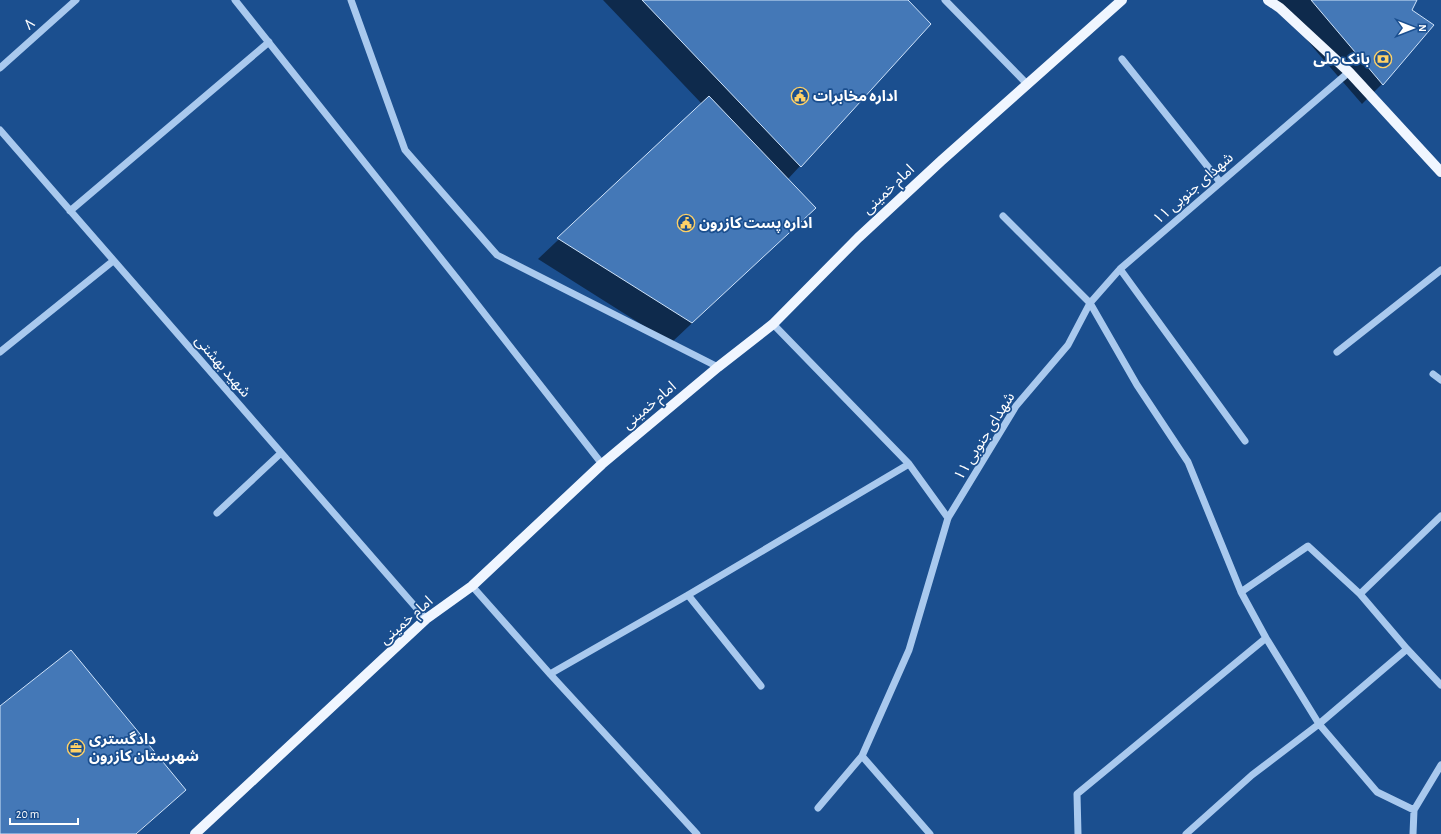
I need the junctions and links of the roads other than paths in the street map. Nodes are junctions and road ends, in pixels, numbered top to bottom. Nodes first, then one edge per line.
1 (76, 0) edge
2 (235, 0) edge
3 (352, 0) edge
4 (945, 0) edge
5 (1112, 0) edge
6 (1122, 0) edge
7 (1268, 0) edge
8 (1277, 4) edge
9 (1107, 14) junction
10 (269, 42) junction
11 (1122, 59) dead end
12 (0, 68) edge
13 (1349, 72) junction
14 (1028, 85) junction
15 (0, 130) edge
16 (1441, 172) edge
17 (1220, 182) junction
18 (70, 211) junction
19 (1003, 216) dead end
20 (114, 261) junction
21 (1120, 269) junction
22 (1441, 270) edge
23 (1090, 303) junction
24 (773, 324) junction
25 (0, 352) edge
26 (1337, 352) dead end
27 (718, 367) junction
28 (1433, 374) dead end
29 (1441, 380) edge
30 (1245, 441) dead end
31 (281, 453) junction
32 (602, 464) junction
33 (909, 464) junction
34 (217, 514) dead end
35 (1441, 516) edge
36 (948, 518) junction
37 (472, 586) junction
38 (1241, 592) junction
39 (1360, 594) junction
40 (688, 595) junction
41 (426, 620) junction
42 (1266, 638) junction
43 (1407, 649) junction
44 (550, 674) junction
45 (1441, 685) edge
46 (761, 686) dead end
47 (1319, 724) junction
48 (862, 756) junction
49 (1441, 765) edge
50 (818, 808) dead end
51 (1414, 810) junction
52 (195, 834) edge
53 (697, 834) edge
54 (930, 834) edge
55 (1078, 834) edge
56 (1186, 834) edge
57 (1412, 834) edge

1 - 12 street, ۸
2 - 10 street
3 - 27 street
4 - 14 street
5 - 9 main road
6 - 9 main road, امام خمینی
7 - 8 main road
8 - 13 main road
9 - 14 main road, امام خمینی
10 - 18 street
10 - 32 street
11 - 17 street
13 - 16 main road
13 - 17 street, ۱۱ شهدای جنوبی
14 - 24 main road, امام خمینی
15 - 18 street, شهید بهشتی
17 - 21 street, ۱۱ شهدای جنوبی
18 - 20 street, شهید بهشتی
19 - 23 street
20 - 25 street
20 - 31 street, شهید بهشتی
21 - 23 street, ۱۱ شهدای جنوبی
21 - 30 street
22 - 26 street
23 - 36 street, ۱۱ شهدای جنوبی
23 - 38 street
24 - 27 main road, امام خمینی
24 - 33 street
27 - 32 main road, امام خمینی
28 - 29 street
31 - 34 street
31 - 41 street, شهید بهشتی
32 - 37 main road, امام خمینی
33 - 36 street
33 - 40 street
35 - 39 street
36 - 48 street, ۱۱ شهدای جنوبی
37 - 41 main road, امام خمینی
37 - 44 street
38 - 39 street
38 - 42 street
39 - 43 street
40 - 44 street
40 - 46 street
41 - 52 main road, امام خمینی
42 - 47 street
42 - 55 street
43 - 45 street
43 - 47 street
44 - 53 street
47 - 51 street
47 - 56 street
48 - 50 street, ۱۱ شهدای جنوبی
48 - 54 street
49 - 51 street
51 - 57 street

